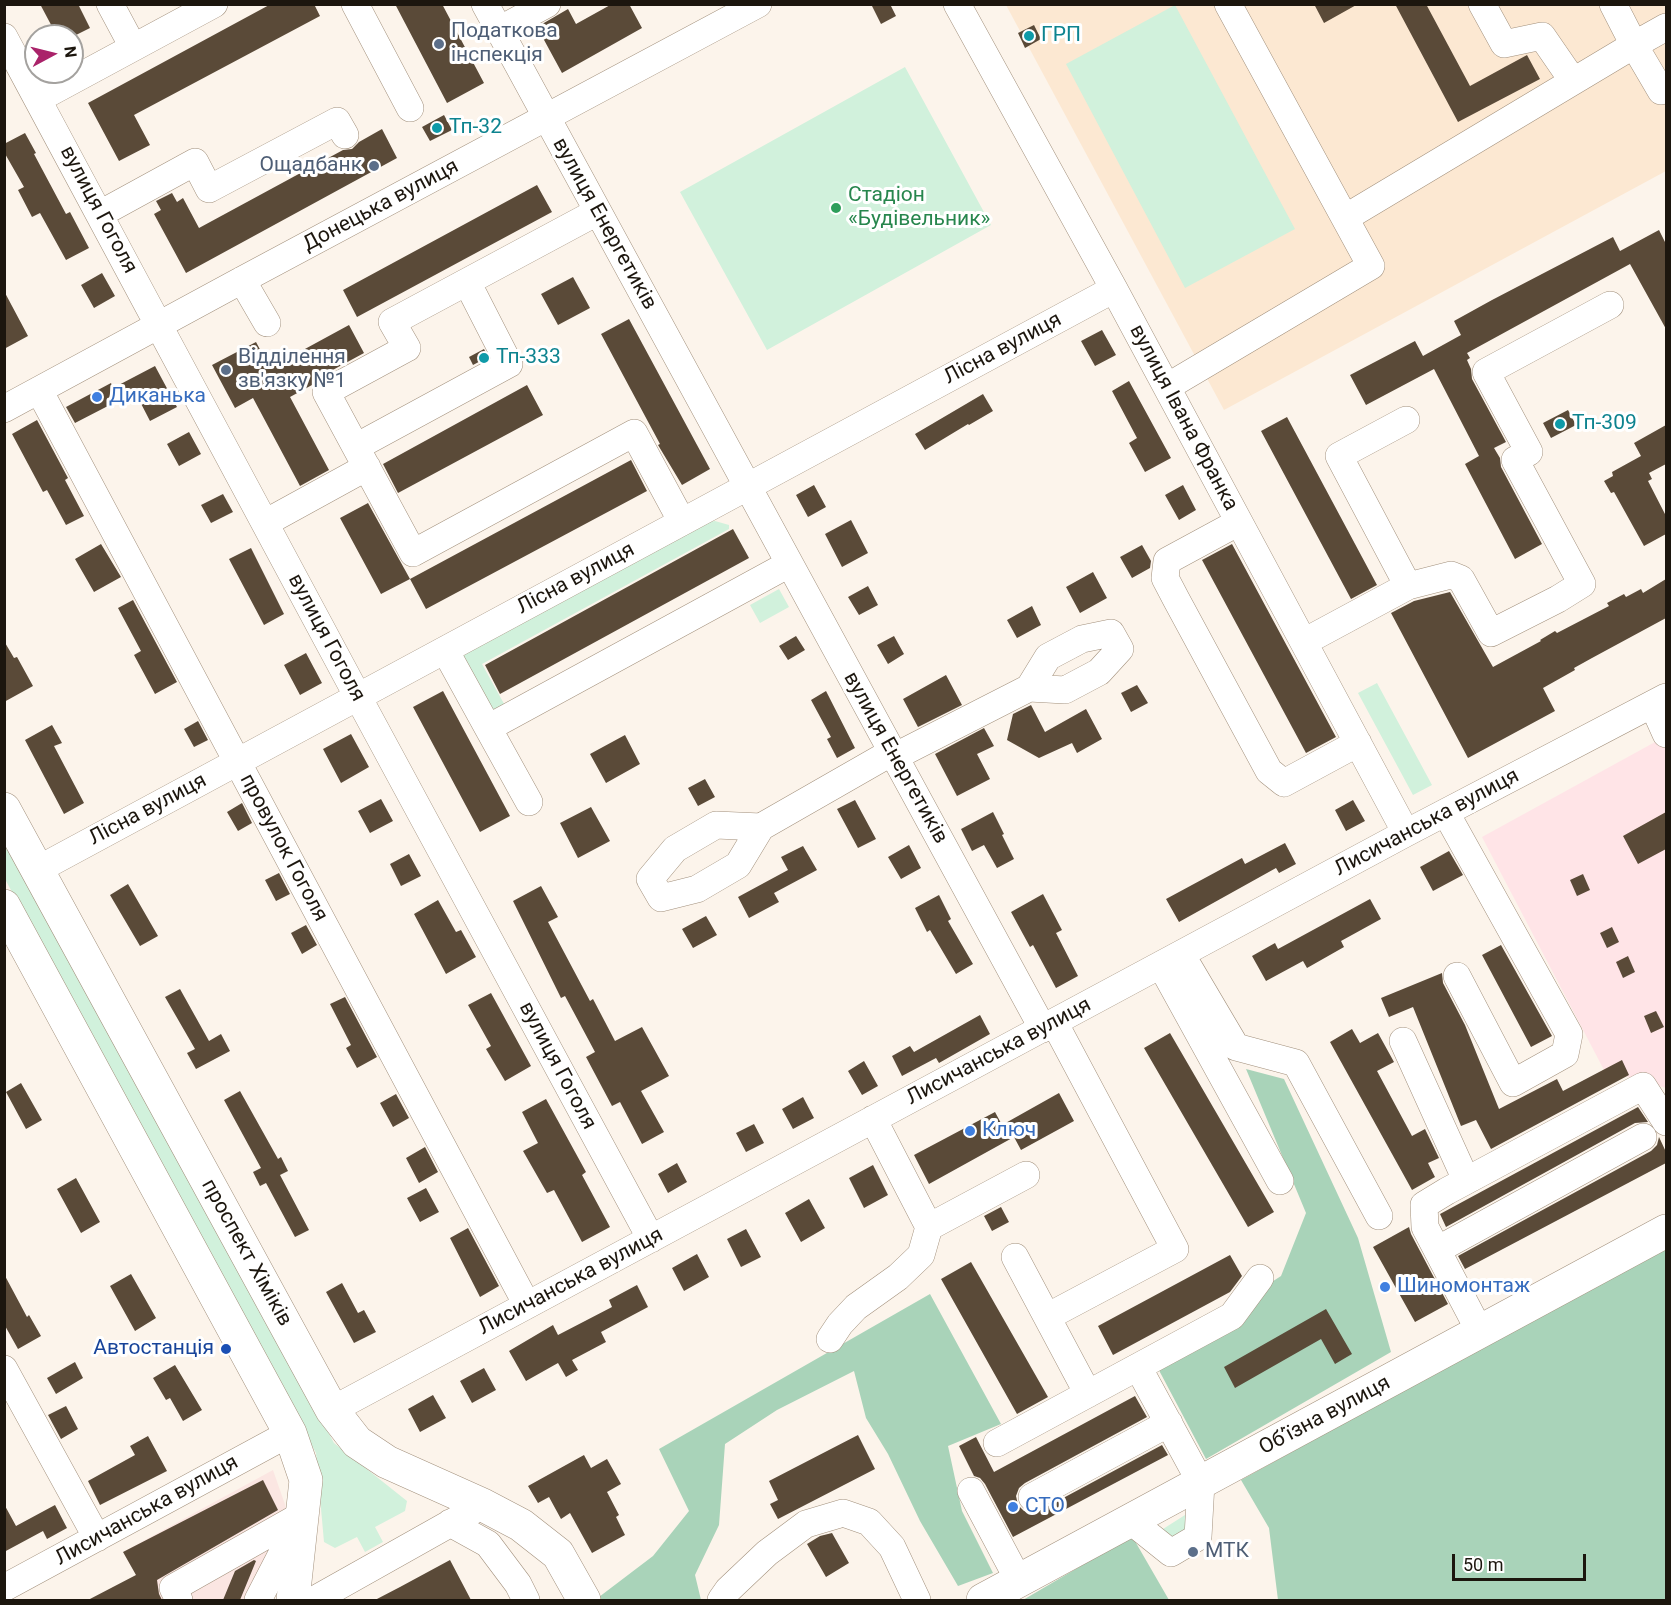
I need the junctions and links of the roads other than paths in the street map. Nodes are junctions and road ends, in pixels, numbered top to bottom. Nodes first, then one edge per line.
1 (110, 4) edge
2 (213, 4) edge
3 (355, 4) edge
4 (485, 4) edge
5 (547, 4) edge
6 (758, 4) edge
7 (957, 4) edge
8 (1228, 4) edge
9 (1482, 4) edge
10 (1613, 4) edge
11 (1666, 27) edge
12 (499, 30) junction
13 (4, 37) edge
14 (1634, 45) junction
15 (133, 48) junction
16 (1574, 81) junction
17 (1665, 94) edge
18 (38, 99) junction
19 (410, 108) dead end
20 (546, 118) junction
21 (345, 135) dead end
22 (597, 212) junction
23 (100, 214) junction
24 (1345, 218) junction
25 (242, 280) junction
26 (467, 282) junction
27 (1114, 289) junction
28 (1610, 305) dead end
29 (267, 323) dead end
30 (159, 324) junction
31 (1167, 387) junction
32 (39, 390) junction
33 (4, 409) edge
34 (1406, 420) dead end
35 (361, 457) junction
36 (747, 487) junction
37 (682, 522) junction
38 (1239, 522) junction
39 (265, 523) junction
40 (789, 564) junction
41 (1408, 586) junction
42 (1304, 642) junction
43 (446, 650) junction
44 (1029, 688) junction
45 (358, 697) junction
46 (1660, 701) edge
47 (488, 728) junction
48 (1666, 734) edge
49 (1358, 743) junction
50 (893, 754) junction
51 (237, 762) junction
52 (529, 802) dead end
53 (4, 809) edge
54 (1446, 813) junction
55 (761, 826) dead end
56 (1406, 833) junction
57 (37, 870) junction
58 (4, 906) edge
59 (1171, 959) junction
60 (1457, 976) dead end
61 (1048, 1025) junction
62 (1403, 1041) dead end
63 (873, 1119) junction
64 (1666, 1122) edge
65 (1643, 1137) dead end
66 (1026, 1175) dead end
67 (1466, 1180) junction
68 (1280, 1181) dead end
69 (1379, 1216) dead end
70 (929, 1227) junction
71 (1666, 1231) edge
72 (651, 1239) junction
73 (1437, 1250) junction
74 (1015, 1257) dead end
75 (1260, 1278) dead end
76 (527, 1305) junction
77 (1047, 1317) junction
78 (1480, 1332) junction
79 (830, 1339) dead end
80 (1138, 1367) junction
81 (4, 1369) edge
82 (1088, 1394) junction
83 (332, 1410) junction
84 (1169, 1424) junction
85 (290, 1433) junction
86 (997, 1443) dead end
87 (1201, 1483) junction
88 (971, 1491) dead end
89 (1032, 1497) dead end
90 (483, 1505) junction
91 (302, 1515) junction
92 (1131, 1521) junction
93 (450, 1523) junction
94 (97, 1538) junction
95 (1019, 1581) junction
96 (4, 1588) edge
97 (313, 1599) edge
98 (179, 1600) edge
99 (258, 1600) edge
100 (526, 1600) edge
101 (584, 1600) edge
102 (721, 1600) edge
103 (917, 1600) edge
104 (983, 1600) edge

1 - 15 street
2 - 15 street
3 - 19 street
4 - 12 street, вулиця Енергетиків
5 - 12 street
6 - 20 street, Донецька вулиця
7 - 27 street, вулиця Івана Франка
8 - 24 street
9 - 16 street
10 - 14 street
11 - 14 street
12 - 20 street, вулиця Енергетиків
13 - 18 street, вулиця Гоголя
14 - 16 street
14 - 17 street
15 - 18 street
16 - 24 street
18 - 23 street, вулиця Гоголя
20 - 22 street, вулиця Енергетиків
20 - 25 street, Донецька вулиця
21 - 23 street
22 - 26 street
22 - 36 street, вулиця Енергетиків
23 - 30 street, вулиця Гоголя
24 - 31 street
25 - 29 street
25 - 30 street, Донецька вулиця
26 - 35 street
26 - 35 street
27 - 31 street, вулиця Івана Франка
27 - 36 street, Лісна вулиця
28 - 41 street
30 - 32 street, Донецька вулиця
30 - 39 street, вулиця Гоголя
31 - 38 street, вулиця Івана Франка
32 - 33 street, Донецька вулиця
32 - 51 street, провулок Гоголя
34 - 41 street
35 - 37 street
35 - 39 street
36 - 37 street, Лісна вулиця
36 - 40 street, вулиця Енергетиків
37 - 43 street, Лісна вулиця
38 - 42 street, вулиця Івана Франка
38 - 49 street
39 - 45 street, вулиця Гоголя
40 - 47 street
40 - 50 street, вулиця Енергетиків
41 - 42 street
42 - 49 street, вулиця Івана Франка
43 - 45 street, Лісна вулиця
43 - 47 street
44 - 44 street
44 - 50 street
45 - 51 street, Лісна вулиця
45 - 72 street, вулиця Гоголя
46 - 48 street
46 - 54 street, Лисичанська вулиця
47 - 52 street
49 - 56 street, вулиця Івана Франка
50 - 55 street
50 - 61 street, вулиця Енергетиків
51 - 57 street, Лісна вулиця
51 - 76 street, провулок Гоголя
53 - 57 main road, проспект Хіміків
54 - 56 street, Лисичанська вулиця
54 - 60 street
56 - 59 street, Лисичанська вулиця
57 - 83 main road, проспект Хіміків
58 - 85 main road
59 - 61 street, Лисичанська вулиця
59 - 68 street
59 - 69 street
61 - 63 street, Лисичанська вулиця
61 - 77 street, вулиця Енергетиків
62 - 67 street
63 - 70 street
63 - 72 street, Лисичанська вулиця
64 - 67 street
65 - 73 street
66 - 70 street
67 - 73 street
70 - 79 street
71 - 78 main road, Об’їзна вулиця
72 - 76 street, Лисичанська вулиця
73 - 78 street
74 - 77 street
75 - 80 street
76 - 83 street, Лисичанська вулиця
77 - 82 street
78 - 87 main road, Об’їзна вулиця
80 - 82 street
80 - 84 street
81 - 94 street
82 - 86 street
83 - 90 main road, проспект Хіміків
84 - 87 street
84 - 89 street
85 - 91 main road
85 - 94 street, Лисичанська вулиця
87 - 92 main road, Об’їзна вулиця
87 - 92 street
88 - 95 street
90 - 93 street
90 - 101 main road, проспект Хіміків
91 - 97 main road
91 - 98 street
91 - 99 street
92 - 95 main road, Об’їзна вулиця
93 - 97 street
93 - 100 street
94 - 96 street, Лисичанська вулиця
95 - 104 main road, Об’їзна вулиця
102 - 103 street

